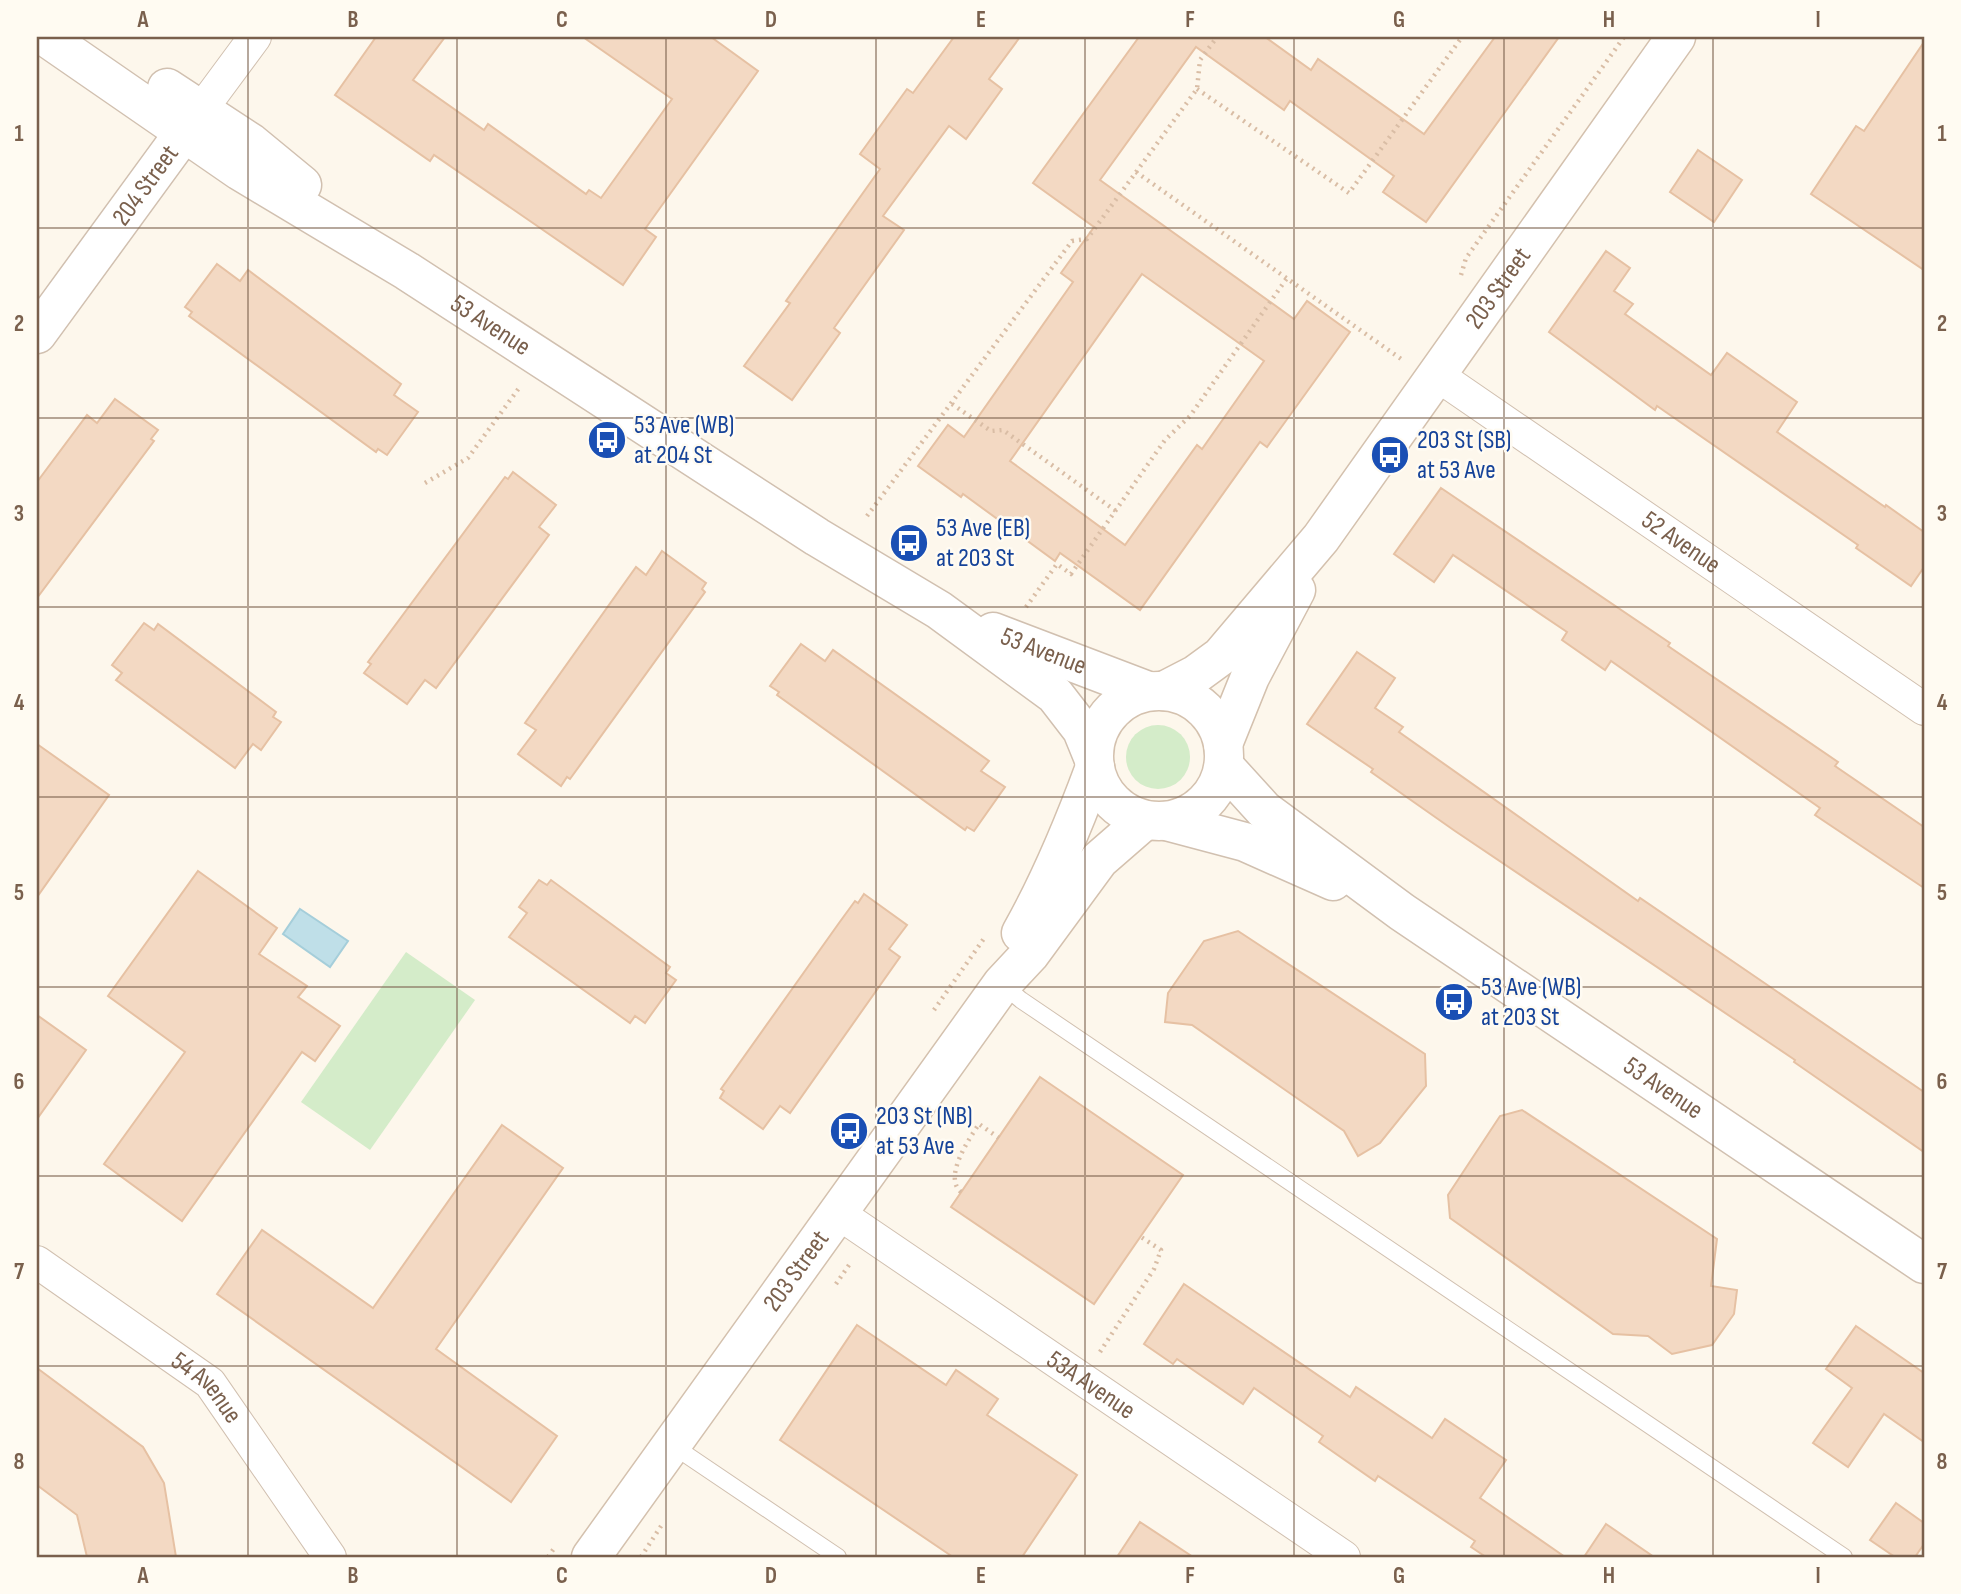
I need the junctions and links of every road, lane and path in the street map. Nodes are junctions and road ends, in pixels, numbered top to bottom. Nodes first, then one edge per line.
1 (46, 37) edge
2 (90, 37) edge
3 (255, 37) edge
4 (1217, 37) edge
5 (1462, 37) edge
6 (1676, 37) edge
7 (1197, 89) junction
8 (192, 121) junction
9 (1136, 172) junction
10 (407, 271) junction
11 (1287, 278) junction
12 (37, 334) edge
13 (1423, 369) junction
14 (522, 384) dead end
15 (952, 404) junction
16 (425, 483) dead end
17 (1116, 511) junction
18 (867, 516) dead end
19 (1321, 538) junction
20 (939, 610) junction
21 (1021, 614) dead end
22 (1156, 691) junction
23 (1924, 709) edge
24 (1224, 755) junction
25 (1094, 762) junction
26 (1156, 820) junction
27 (1402, 912) junction
28 (1002, 984) junction
29 (999, 1138) dead end
30 (961, 1192) dead end
31 (838, 1213) junction
32 (1141, 1237) dead end
33 (37, 1262) edge
34 (1924, 1264) edge
35 (1100, 1353) dead end
36 (672, 1445) junction
37 (330, 1557) edge
38 (591, 1557) edge
39 (838, 1557) edge
40 (1344, 1557) edge
41 (1844, 1557) edge

1 - 8 street, 53 Avenue
2 - 8 street, 53 Avenue
3 - 8 street, 204 Street
4 - 7 path
5 - 7 path
6 - 13 street, 203 Street
7 - 9 path
8 - 10 street, 53 Avenue
8 - 10 street, 53 Avenue
8 - 12 street, 204 Street
9 - 11 path
9 - 15 path
10 - 20 street, 53 Avenue
11 - 13 path
11 - 17 path
13 - 19 street, 203 Street
13 - 23 street, 52 Avenue
14 - 16 path
15 - 17 path
15 - 18 path
17 - 21 path
19 - 22 street, 203 Street
19 - 24 street, 203 Street
20 - 22 street, 53 Avenue
20 - 25 street, 53 Avenue
22 - 24 street
22 - 25 street
24 - 26 street
24 - 27 street, 53 Avenue
25 - 26 street
25 - 28 street, 203 Street
26 - 27 street, 53 Avenue
26 - 28 street, 203 Street
27 - 34 street, 53 Avenue
28 - 31 street, 203 Street
28 - 41 lane
29 - 30 path
31 - 36 street, 203 Street
31 - 40 street, 53A Avenue
32 - 35 path
33 - 37 street, 54 Avenue
36 - 38 street, 203 Street
36 - 39 lane

